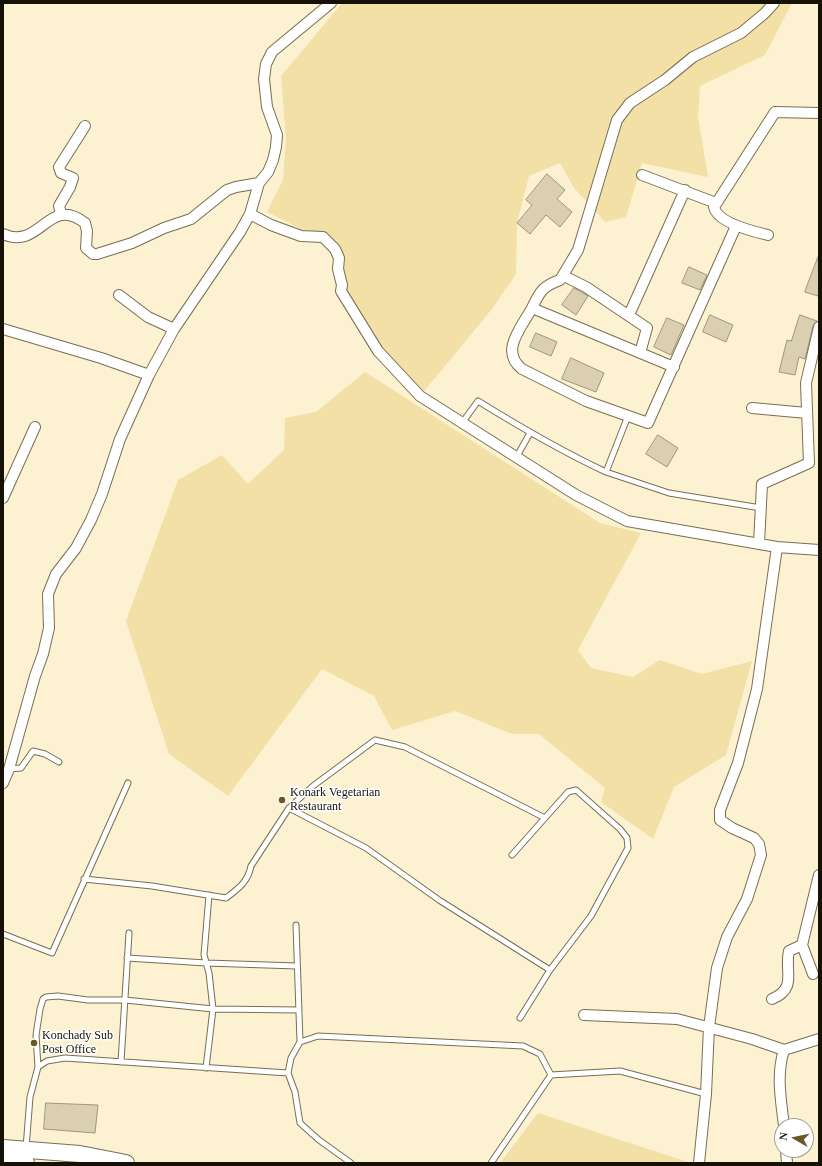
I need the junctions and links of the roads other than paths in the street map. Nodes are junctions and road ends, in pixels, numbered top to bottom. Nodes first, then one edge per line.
1 (331, 3) edge
2 (774, 3) edge
3 (819, 113) edge
4 (85, 126) dead end
5 (642, 175) dead end
6 (259, 183) junction
7 (685, 190) junction
8 (716, 203) junction
9 (61, 214) junction
10 (250, 214) junction
11 (736, 226) junction
12 (3, 234) edge
13 (768, 236) dead end
14 (564, 276) junction
15 (119, 295) dead end
16 (532, 308) junction
17 (629, 315) junction
18 (819, 327) edge
19 (3, 329) edge
20 (174, 329) junction
21 (640, 353) junction
22 (674, 367) junction
23 (149, 375) junction
24 (752, 408) dead end
25 (807, 413) junction
26 (628, 416) junction
27 (462, 423) junction
28 (35, 427) dead end
29 (530, 433) junction
30 (516, 458) junction
31 (606, 472) junction
32 (3, 498) edge
33 (761, 508) junction
34 (759, 544) junction
35 (777, 547) junction
36 (819, 550) edge
37 (58, 762) dead end
38 (9, 769) junction
39 (3, 783) edge
40 (128, 783) dead end
41 (289, 808) junction
42 (545, 818) junction
43 (512, 855) dead end
44 (819, 875) edge
45 (84, 879) junction
46 (209, 895) junction
47 (296, 925) dead end
48 (129, 933) dead end
49 (3, 934) edge
50 (802, 945) junction
51 (127, 958) junction
52 (206, 963) junction
53 (297, 966) junction
54 (550, 970) junction
55 (813, 974) dead end
56 (772, 999) dead end
57 (125, 1000) junction
58 (213, 1009) junction
59 (299, 1010) junction
60 (584, 1015) dead end
61 (520, 1018) dead end
62 (709, 1027) junction
63 (819, 1039) edge
64 (300, 1042) junction
65 (784, 1050) junction
66 (121, 1062) junction
67 (38, 1067) junction
68 (206, 1068) junction
69 (288, 1073) junction
70 (551, 1075) junction
71 (706, 1094) junction
72 (783, 1118) edge
73 (3, 1148) edge
74 (25, 1159) edge
75 (3, 1161) edge
76 (126, 1163) edge
77 (351, 1163) edge
78 (490, 1163) edge
79 (699, 1163) edge

1 - 6 street
2 - 14 street
3 - 8 street
4 - 9 street
5 - 7 street
6 - 9 street
6 - 10 street
7 - 8 street
7 - 17 street
8 - 11 street
9 - 12 street
10 - 20 street
10 - 27 street
11 - 13 street
11 - 22 street
14 - 16 street
14 - 17 street
15 - 20 street
16 - 21 street
16 - 26 street
17 - 21 street
18 - 25 street
19 - 23 street
20 - 23 street
21 - 22 street
22 - 26 street
23 - 38 street
24 - 25 street
25 - 33 street
26 - 31 lane
27 - 29 lane
27 - 30 street
28 - 32 street
29 - 30 lane
29 - 31 lane
30 - 34 street
31 - 33 lane
33 - 34 street
34 - 35 street
35 - 36 street
35 - 62 street
37 - 38 lane
38 - 39 street
40 - 45 lane
41 - 42 lane
41 - 46 lane
41 - 54 lane
42 - 43 lane
42 - 54 lane
44 - 50 street
45 - 46 lane
45 - 49 lane
46 - 52 lane
47 - 53 lane
48 - 51 lane
50 - 55 street
50 - 56 street
51 - 52 lane
51 - 57 lane
52 - 53 lane
52 - 58 lane
53 - 59 lane
54 - 61 lane
57 - 58 lane
57 - 66 lane
57 - 67 lane
58 - 59 lane
58 - 68 lane
59 - 64 lane
60 - 62 street
62 - 65 street
62 - 71 street
63 - 65 street
64 - 69 lane
64 - 70 lane
65 - 72 street
66 - 67 lane
66 - 68 lane
67 - 74 lane
68 - 69 lane
69 - 77 lane
70 - 71 lane
70 - 78 lane
71 - 79 street
73 - 74 main road
74 - 75 main road
74 - 76 main road

